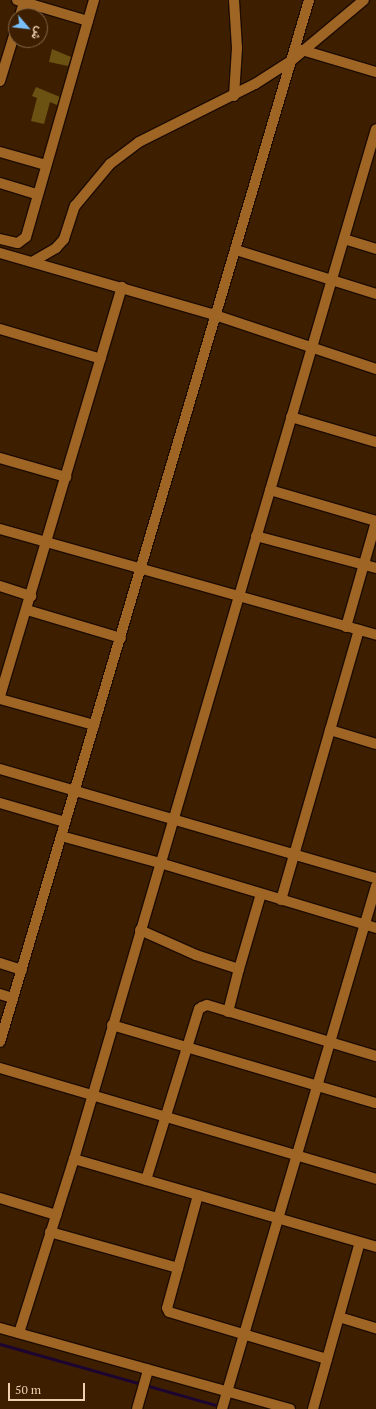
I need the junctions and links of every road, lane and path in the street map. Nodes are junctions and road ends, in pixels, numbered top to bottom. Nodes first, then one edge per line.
1 (94, 0) edge
2 (234, 0) edge
3 (309, 0) edge
4 (364, 0) edge
5 (21, 1) edge
6 (39, 3) edge
7 (88, 21) junction
8 (10, 48) edge
9 (302, 50) junction
10 (291, 61) junction
11 (376, 72) edge
12 (0, 81) edge
13 (234, 96) junction
14 (376, 129) edge
15 (0, 152) edge
16 (46, 165) junction
17 (0, 183) edge
18 (37, 194) junction
19 (0, 239) edge
20 (344, 239) junction
21 (376, 249) edge
22 (236, 250) junction
23 (0, 253) edge
24 (32, 262) junction
25 (330, 280) junction
26 (122, 288) junction
27 (376, 294) edge
28 (215, 315) junction
29 (0, 329) edge
30 (311, 348) junction
31 (101, 358) junction
32 (376, 369) edge
33 (291, 417) junction
34 (376, 442) edge
35 (0, 458) edge
36 (66, 477) junction
37 (270, 490) junction
38 (376, 522) edge
39 (0, 529) edge
40 (256, 536) junction
41 (46, 542) junction
42 (363, 565) junction
43 (376, 568) edge
44 (140, 570) junction
45 (0, 586) edge
46 (31, 596) junction
47 (238, 597) junction
48 (27, 610) junction
49 (346, 627) junction
50 (359, 630) junction
51 (376, 635) edge
52 (121, 638) junction
53 (5, 667) edge
54 (0, 697) edge
55 (94, 725) junction
56 (330, 730) junction
57 (376, 744) edge
58 (0, 768) edge
59 (75, 791) junction
60 (0, 803) edge
61 (173, 819) junction
62 (66, 822) junction
63 (61, 836) junction
64 (294, 854) junction
65 (160, 863) junction
66 (376, 878) edge
67 (376, 886) edge
68 (261, 894) junction
69 (281, 900) junction
70 (365, 925) junction
71 (376, 928) edge
72 (140, 930) junction
73 (0, 963) edge
74 (239, 969) junction
75 (22, 970) junction
76 (0, 994) edge
77 (12, 998) junction
78 (228, 1012) junction
79 (112, 1025) junction
80 (0, 1042) edge
81 (330, 1043) junction
82 (187, 1048) junction
83 (376, 1056) edge
84 (0, 1068) edge
85 (316, 1086) junction
86 (92, 1095) junction
87 (376, 1103) edge
88 (166, 1116) junction
89 (296, 1156) junction
90 (74, 1159) junction
91 (376, 1179) edge
92 (146, 1180) junction
93 (198, 1195) junction
94 (0, 1198) edge
95 (56, 1215) junction
96 (279, 1218) junction
97 (50, 1232) junction
98 (360, 1242) junction
99 (376, 1247) edge
100 (178, 1268) junction
101 (339, 1317) junction
102 (0, 1328) edge
103 (376, 1328) edge
104 (19, 1333) junction
105 (243, 1335) junction
106 (327, 1359) junction
107 (148, 1370) junction
108 (227, 1392) junction
109 (137, 1409) edge
110 (222, 1409) edge
111 (290, 1409) edge
112 (313, 1409) edge

1 - 7 street
2 - 13 street
3 - 10 street
4 - 9 street
5 - 6 street
6 - 7 street
7 - 16 street
8 - 12 street
9 - 10 street
9 - 11 street
10 - 13 street
10 - 22 street
13 - 24 street
14 - 20 street
15 - 16 street
16 - 18 street
17 - 18 street
18 - 19 street
20 - 21 street
20 - 25 street
22 - 25 street
22 - 28 street
23 - 24 street
24 - 26 street
25 - 27 street
25 - 30 street
26 - 28 street
26 - 31 street
28 - 30 street
28 - 44 street
29 - 31 street
30 - 32 street
30 - 33 street
31 - 36 street
33 - 34 street
33 - 37 street
35 - 36 street
36 - 41 street
37 - 38 street
37 - 40 street
38 - 42 street
39 - 41 street
40 - 42 street
40 - 47 street
41 - 44 street
41 - 46 street
42 - 43 street
42 - 49 street
44 - 47 street
44 - 52 street
45 - 46 street
46 - 48 street
47 - 49 street
47 - 61 street
48 - 52 street
48 - 53 street
49 - 50 street
50 - 51 street
50 - 56 street
52 - 55 street
53 - 54 street
54 - 55 street
55 - 59 street
56 - 57 street
56 - 64 street
58 - 59 street
59 - 61 street
59 - 62 street
60 - 62 street
61 - 64 street
61 - 65 street
62 - 63 street
63 - 65 street
63 - 75 street
64 - 66 street
64 - 69 street
65 - 68 street
65 - 72 street
67 - 70 street
68 - 69 street
68 - 74 street
69 - 70 street
70 - 71 street
70 - 81 street
72 - 74 street
72 - 79 street
73 - 75 street
74 - 78 street
75 - 77 street
76 - 77 street
77 - 80 street
78 - 81 street
78 - 82 street
79 - 82 street
79 - 86 street
81 - 83 street
81 - 85 street
82 - 85 street
82 - 88 street
84 - 86 street
85 - 87 street
85 - 89 street
86 - 88 street
86 - 90 street
88 - 89 street
88 - 92 street
89 - 91 street
89 - 96 street
90 - 92 street
90 - 95 street
92 - 93 street
93 - 96 street
93 - 100 street
94 - 95 street
95 - 97 street
96 - 98 street
96 - 105 street
97 - 100 street
97 - 104 street
98 - 99 street
98 - 101 street
100 - 105 street
101 - 103 street
101 - 106 street
102 - 104 street
104 - 107 street
105 - 106 street
105 - 108 street
106 - 112 street
107 - 108 street
107 - 109 street
108 - 110 street
108 - 111 street

